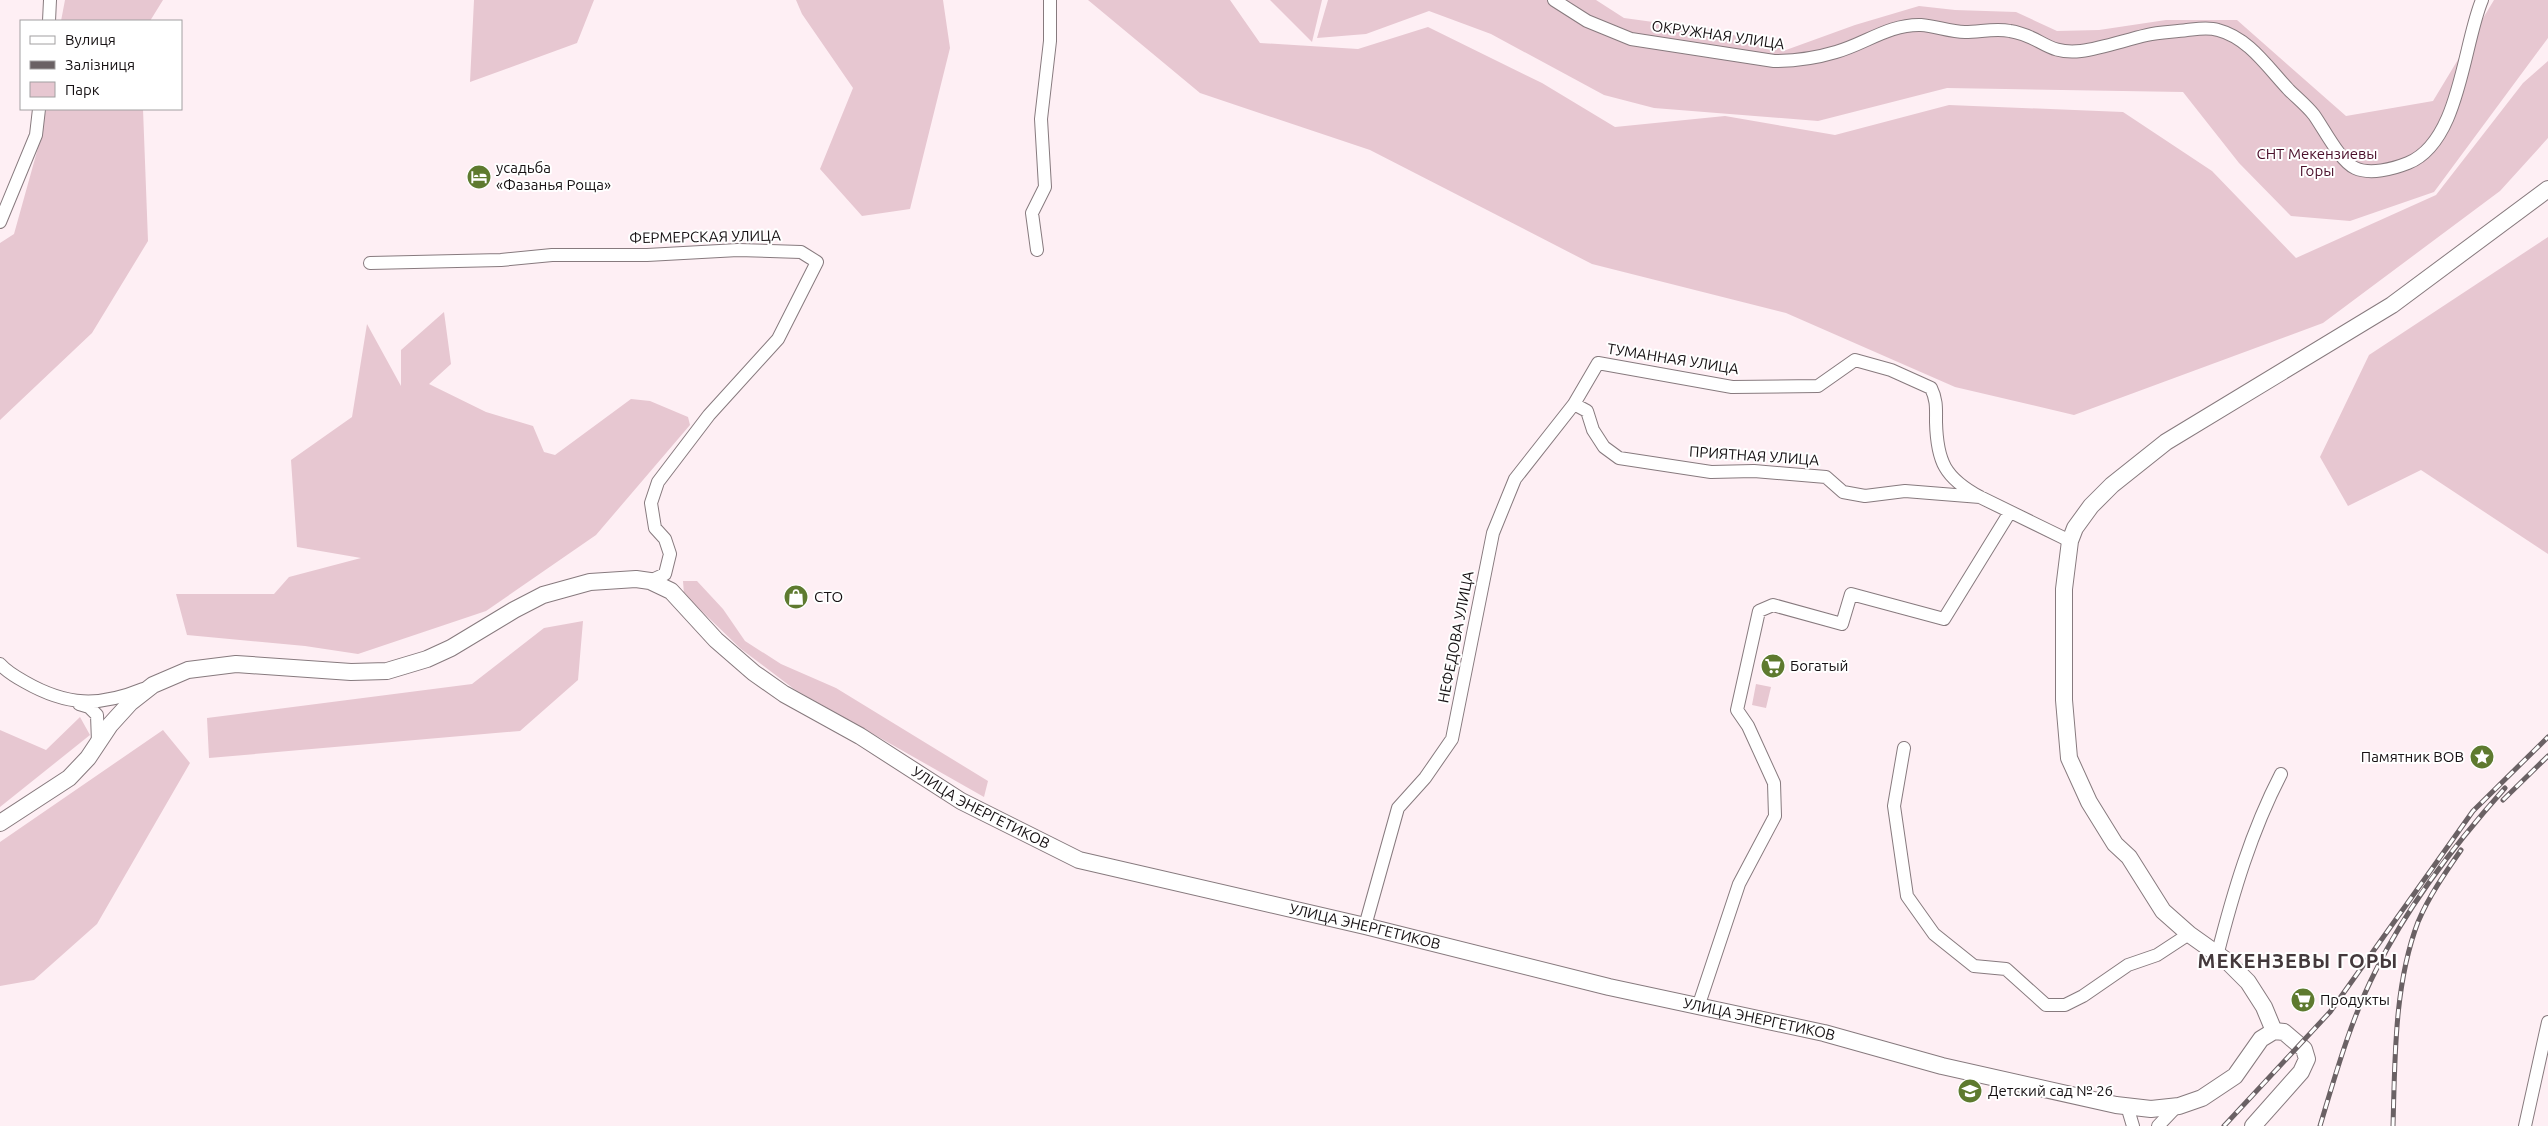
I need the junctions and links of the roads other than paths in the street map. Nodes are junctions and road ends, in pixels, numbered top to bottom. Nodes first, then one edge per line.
1 (50, 0) edge
2 (1050, 0) edge
3 (1554, 0) edge
4 (2482, 0) edge
5 (49, 20) edge
6 (39, 110) edge
7 (2548, 189) edge
8 (0, 222) edge
9 (1037, 250) dead end
10 (370, 263) dead end
11 (1598, 363) joint
12 (1574, 404) junction
13 (1980, 497) junction
14 (2010, 512) junction
15 (2070, 541) junction
16 (658, 578) junction
17 (0, 664) edge
18 (154, 685) junction
19 (71, 702) junction
20 (98, 744) junction
21 (1904, 748) dead end
22 (2282, 774) dead end
23 (0, 823) edge
24 (1365, 926) junction
25 (2189, 934) junction
26 (2217, 956) junction
27 (1699, 1004) junction
28 (2548, 1022) edge
29 (2274, 1031) junction
30 (2126, 1106) junction
31 (2177, 1106) junction
32 (2134, 1126) edge
33 (2158, 1126) edge
34 (2253, 1126) edge
35 (2525, 1126) edge

1 - 5 street
2 - 9 street
3 - 4 street, ОКРУЖНАЯ УЛИЦА
6 - 8 street
7 - 15 main road
10 - 16 street, ФЕРМЕРСКАЯ УЛИЦА
11 - 12 street, НЕФЕДОВА УЛИЦА
11 - 13 street, ТУМАННАЯ УЛИЦА
12 - 13 street, ПРИЯТНАЯ УЛИЦА
12 - 24 street, НЕФЕДОВА УЛИЦА
13 - 14 street, ПРИЯТНАЯ УЛИЦА
14 - 15 street, ПРИЯТНАЯ УЛИЦА
14 - 27 street
15 - 25 main road
16 - 18 main road
16 - 24 main road, УЛИЦА ЭНЕРГЕТИКОВ
17 - 19 street
18 - 19 street
18 - 20 main road
19 - 20 street
20 - 23 main road
21 - 25 street
22 - 26 street
24 - 27 main road, УЛИЦА ЭНЕРГЕТИКОВ
25 - 26 main road
26 - 29 main road
27 - 30 main road, УЛИЦА ЭНЕРГЕТИКОВ
28 - 35 street
29 - 31 main road, УЛИЦА ЭНЕРГЕТИКОВ
29 - 34 main road
30 - 31 main road, УЛИЦА ЭНЕРГЕТИКОВ
30 - 32 street
31 - 33 street

